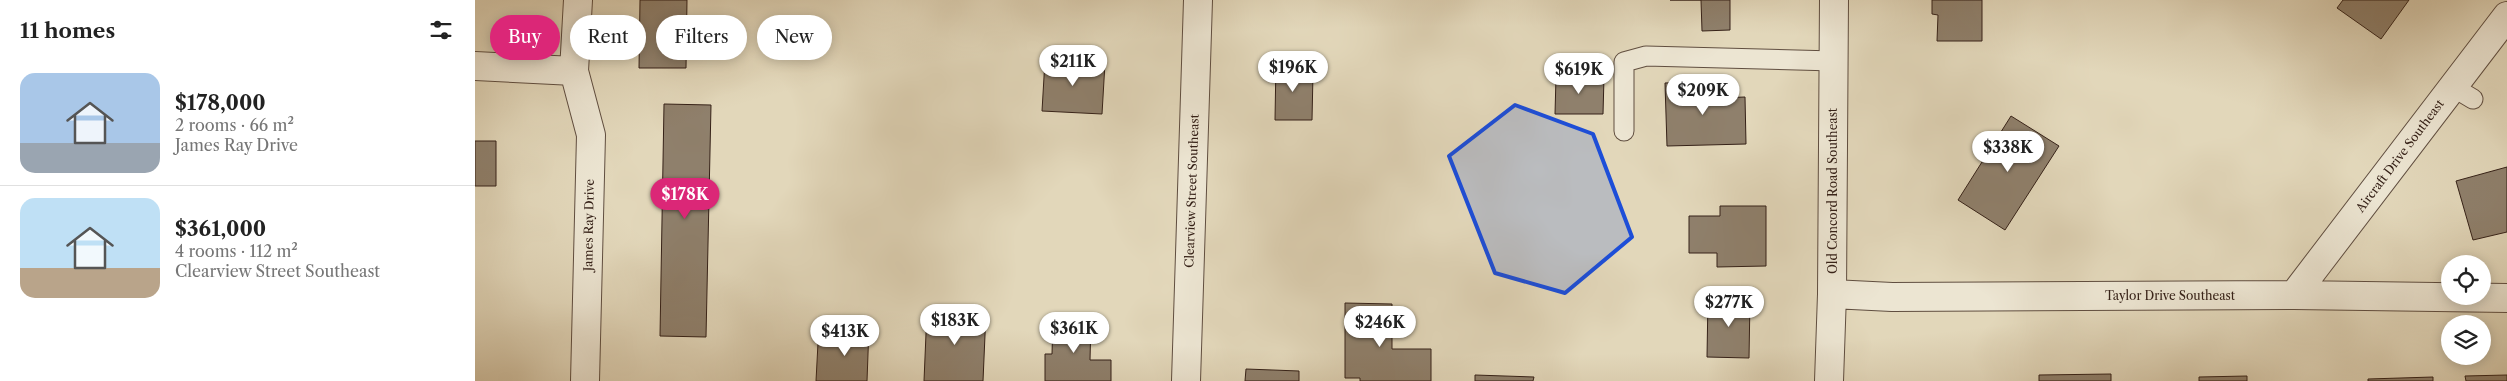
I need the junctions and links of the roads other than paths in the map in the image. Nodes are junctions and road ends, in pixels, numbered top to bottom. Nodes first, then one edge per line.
1 (578, 0) edge
2 (1197, 0) edge
3 (1834, 0) edge
4 (2507, 16) edge
5 (1834, 61) junction
6 (475, 66) edge
7 (574, 71) junction
8 (1624, 131) dead end
9 (1833, 294) junction
10 (2294, 295) junction
11 (2507, 298) edge
12 (585, 381) edge
13 (1186, 381) edge
14 (1829, 381) edge

1 - 7 street, James Ray Drive
2 - 13 street, Clearview Street Southeast
3 - 5 street, Old Concord Road Southeast
4 - 10 street, Aircraft Drive Southeast
5 - 8 lane
5 - 9 street, Old Concord Road Southeast
6 - 7 street
7 - 12 street, James Ray Drive
9 - 10 street, Taylor Drive Southeast
9 - 14 street, Old Concord Road Southeast
10 - 11 street, Taylor Drive Southeast

